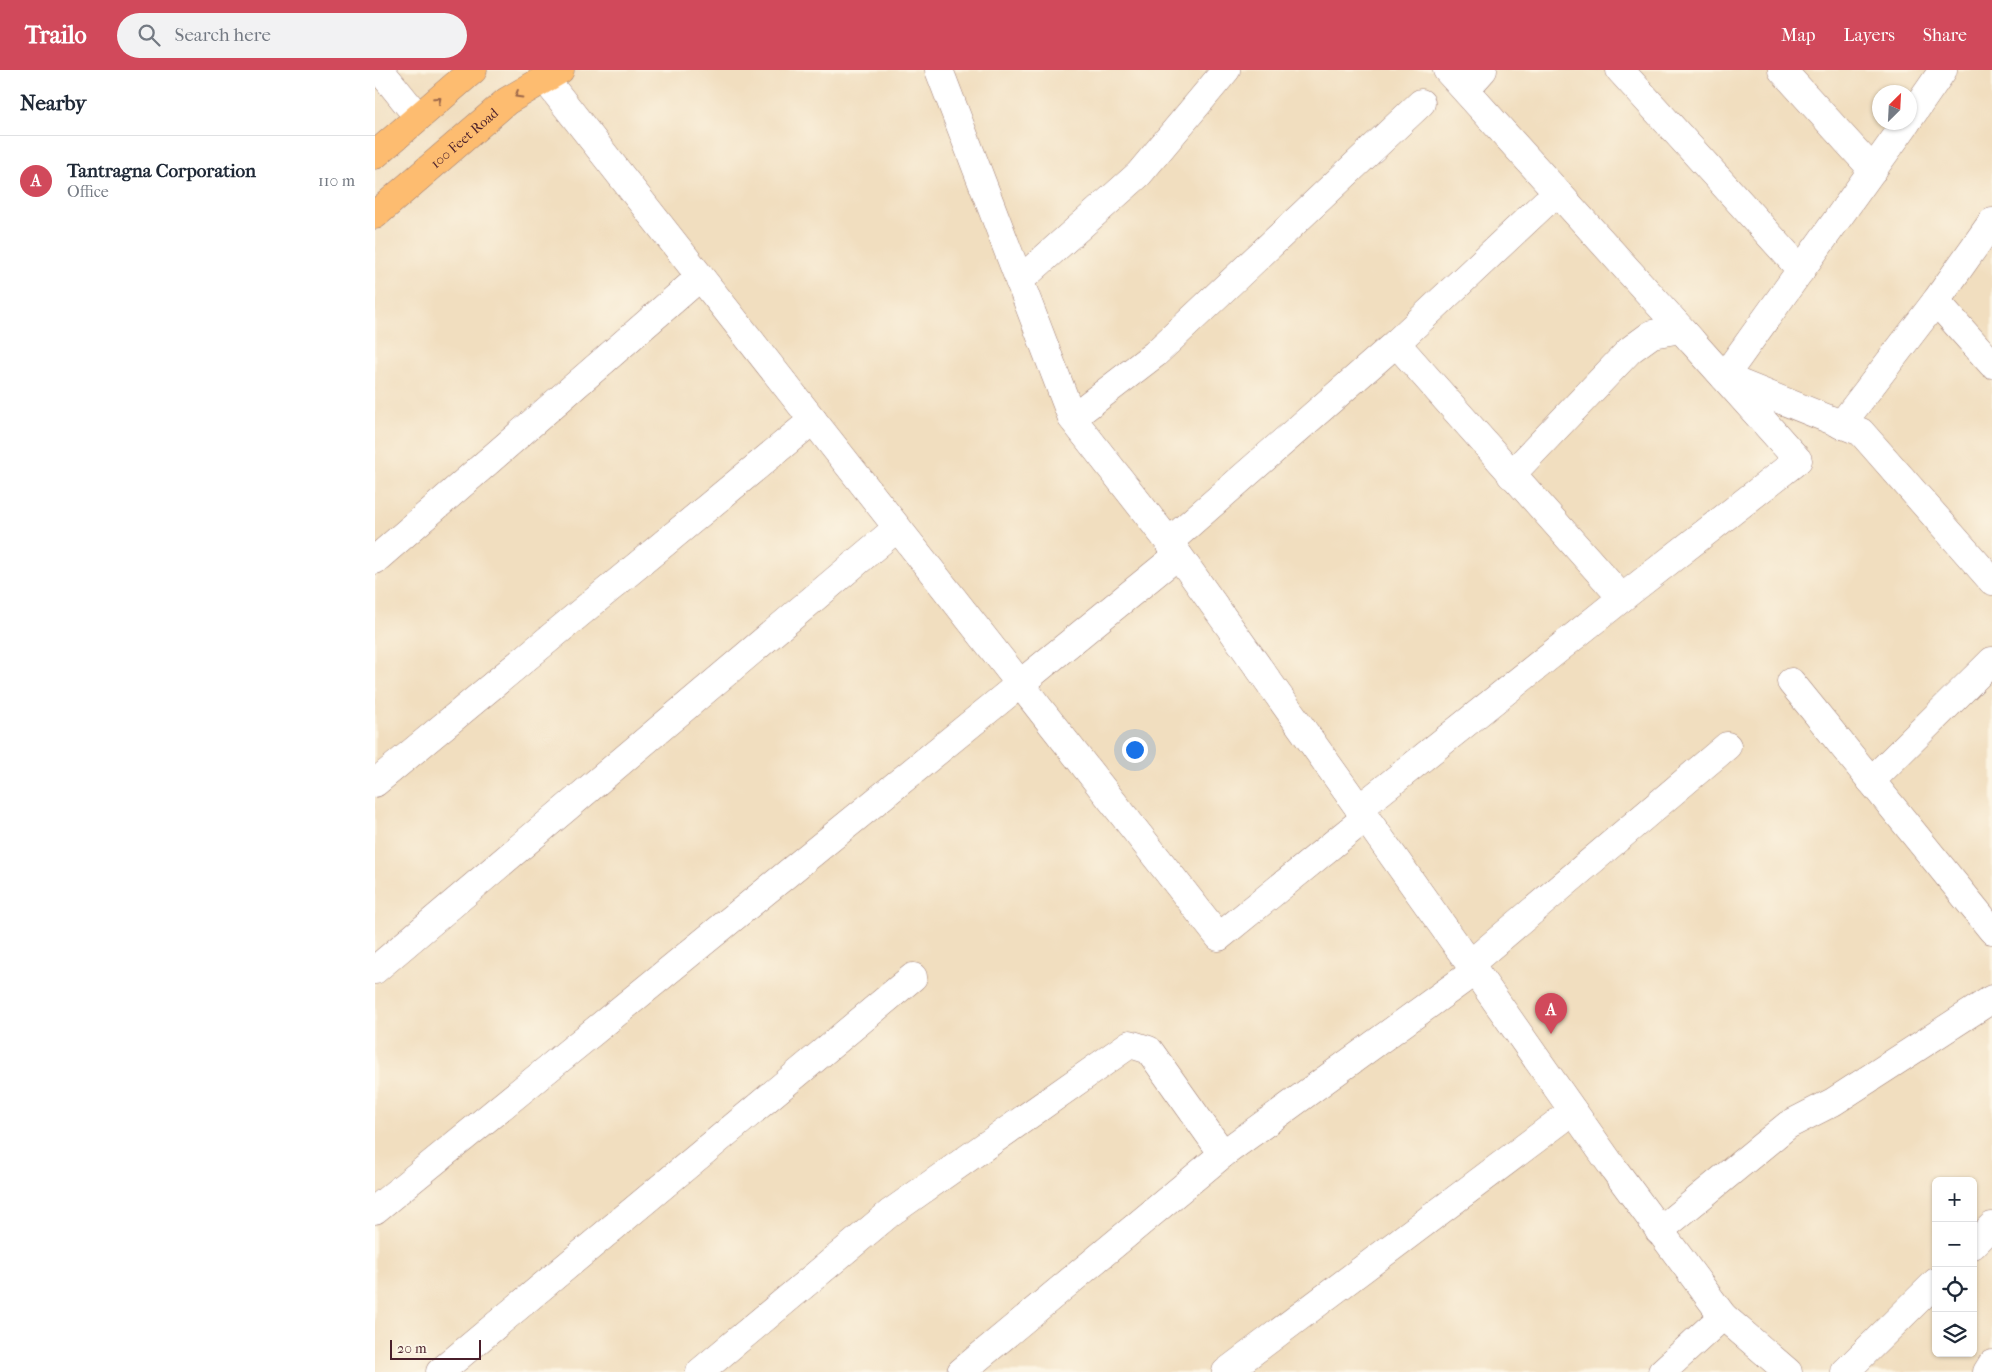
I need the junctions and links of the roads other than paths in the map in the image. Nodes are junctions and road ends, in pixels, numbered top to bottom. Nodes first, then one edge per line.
1 (380, 70) edge
2 (473, 70) edge
3 (939, 70) edge
4 (1227, 70) edge
5 (1447, 70) edge
6 (1620, 70) edge
7 (1782, 70) edge
8 (1943, 70) edge
9 (552, 74) edge
10 (1474, 80) edge
11 (1421, 103) dead end
12 (1917, 107) edge
13 (418, 117) junction
14 (1901, 130) edge
15 (375, 155) edge
16 (1873, 170) junction
17 (1545, 203) dead end
18 (375, 215) edge
19 (1992, 222) edge
20 (1801, 270) junction
21 (701, 277) junction
22 (1019, 281) junction
23 (1936, 301) junction
24 (1396, 343) junction
25 (1992, 364) edge
26 (1724, 377) junction
27 (1071, 418) junction
28 (813, 420) junction
29 (1841, 425) junction
30 (1511, 475) junction
31 (897, 528) junction
32 (1174, 549) junction
33 (375, 560) edge
34 (1992, 581) edge
35 (1622, 598) junction
36 (1992, 661) edge
37 (1791, 682) dead end
38 (1020, 684) junction
39 (1727, 746) dead end
40 (1871, 781) junction
41 (375, 783) edge
42 (1362, 814) junction
43 (1992, 930) edge
44 (1473, 967) junction
45 (375, 970) edge
46 (913, 977) dead end
47 (1992, 1000) edge
48 (1573, 1111) junction
49 (1223, 1154) junction
50 (375, 1210) edge
51 (1992, 1226) edge
52 (1659, 1231) junction
53 (1977, 1241) edge
54 (1932, 1286) edge
55 (1723, 1316) junction
56 (1992, 1364) edge
57 (439, 1372) edge
58 (700, 1372) edge
59 (961, 1372) edge
60 (1227, 1372) edge
61 (1662, 1372) edge
62 (1788, 1372) edge
63 (1845, 1372) edge
64 (1987, 1372) edge

1 - 13 street
13 -> 2 main road
3 - 22 street
4 - 22 street
5 - 10 street
6 - 20 street
7 - 16 street
8 - 12 street
9 -> 18 main road, 100 Feet Road
9 - 21 street
10 - 26 street
11 - 27 street
13 - 15 main road
14 - 16 street
16 - 20 street
17 - 24 street
19 - 23 street
20 - 26 street
21 - 28 street
21 - 33 street
22 - 27 street
23 - 25 street
23 - 29 street
24 - 30 street
24 - 32 street
26 - 29 street
26 - 30 street
26 - 35 street
27 - 32 street
28 - 31 street
28 - 41 street
29 - 34 street
30 - 35 street
31 - 38 street
31 - 45 street
32 - 38 street
32 - 42 street
35 - 42 street
36 - 40 street
37 - 40 street
38 - 42 street
38 - 50 street
39 - 44 street
40 - 43 street
42 - 44 street
44 - 48 street
44 - 49 street
46 - 57 street
47 - 52 street
48 - 52 street
48 - 60 street
49 - 58 street
49 - 59 street
51 - 53 street
52 - 55 street
54 - 63 street
55 - 61 street
55 - 62 street
56 - 64 street

